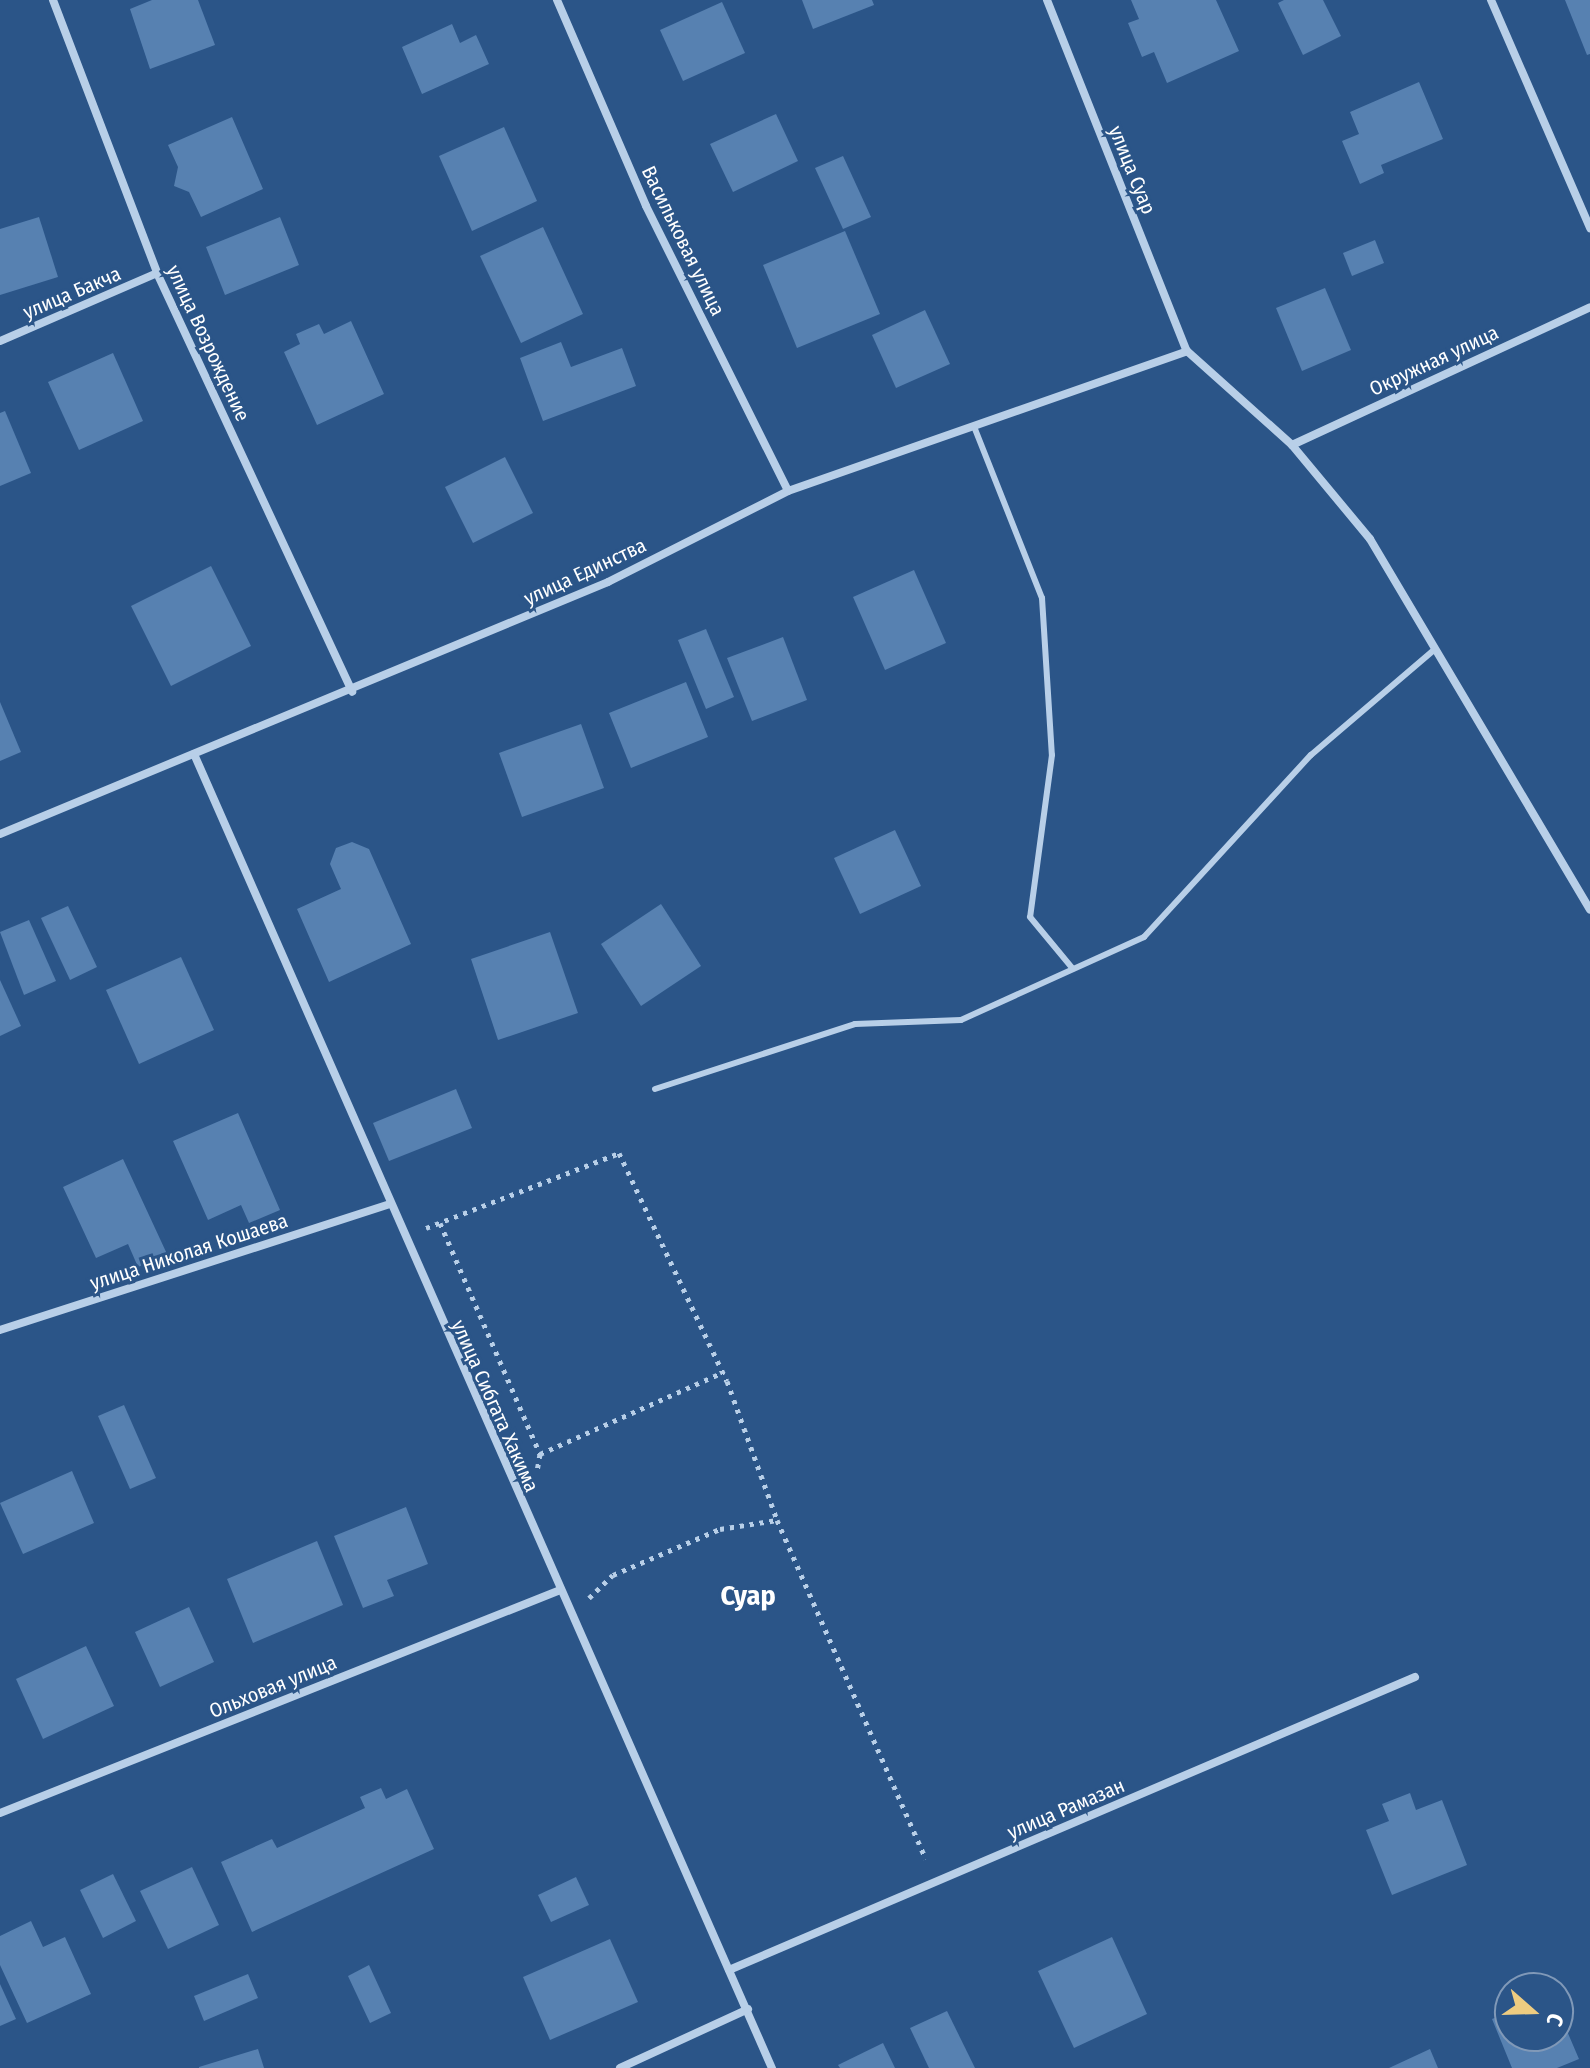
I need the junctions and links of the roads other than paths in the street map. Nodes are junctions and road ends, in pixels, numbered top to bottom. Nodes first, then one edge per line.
1 (53, 0) edge
2 (557, 0) edge
3 (1047, 0) edge
4 (1491, 0) edge
5 (1590, 228) edge
6 (157, 273) junction
7 (1590, 307) edge
8 (0, 341) edge
9 (1187, 351) junction
10 (975, 429) junction
11 (1292, 445) junction
12 (788, 491) junction
13 (1435, 649) junction
14 (352, 692) junction
15 (194, 754) junction
16 (0, 834) edge
17 (1590, 910) edge
18 (1073, 969) junction
19 (655, 1089) dead end
20 (389, 1204) junction
21 (0, 1330) edge
22 (558, 1591) junction
23 (1415, 1677) dead end
24 (0, 1813) edge
25 (729, 1970) junction
26 (748, 2009) junction
27 (620, 2068) edge
28 (772, 2068) edge

1 - 6 street, улица Возрождение
2 - 12 street, Васильковая улица
3 - 9 street, улица Суар
4 - 5 street
6 - 8 street, улица Бакча
6 - 14 street, улица Возрождение
7 - 11 street, Окружная улица
9 - 10 street, улица Единства
9 - 11 street
10 - 12 street, улица Единства
10 - 18 lane
11 - 13 street
12 - 14 street, улица Единства
13 - 17 street
13 - 18 lane
14 - 15 street, улица Единства
15 - 16 street, улица Единства
15 - 20 street, улица Сибгата Хакима
18 - 19 lane
20 - 21 street, улица Николая Кошаева
20 - 22 street, улица Сибгата Хакима
22 - 24 street, Ольховая улица
22 - 25 street, улица Сибгата Хакима
23 - 25 street, улица Рамазан
25 - 26 street, улица Сибгата Хакима
26 - 27 street
26 - 28 street, улица Сибгата Хакима

